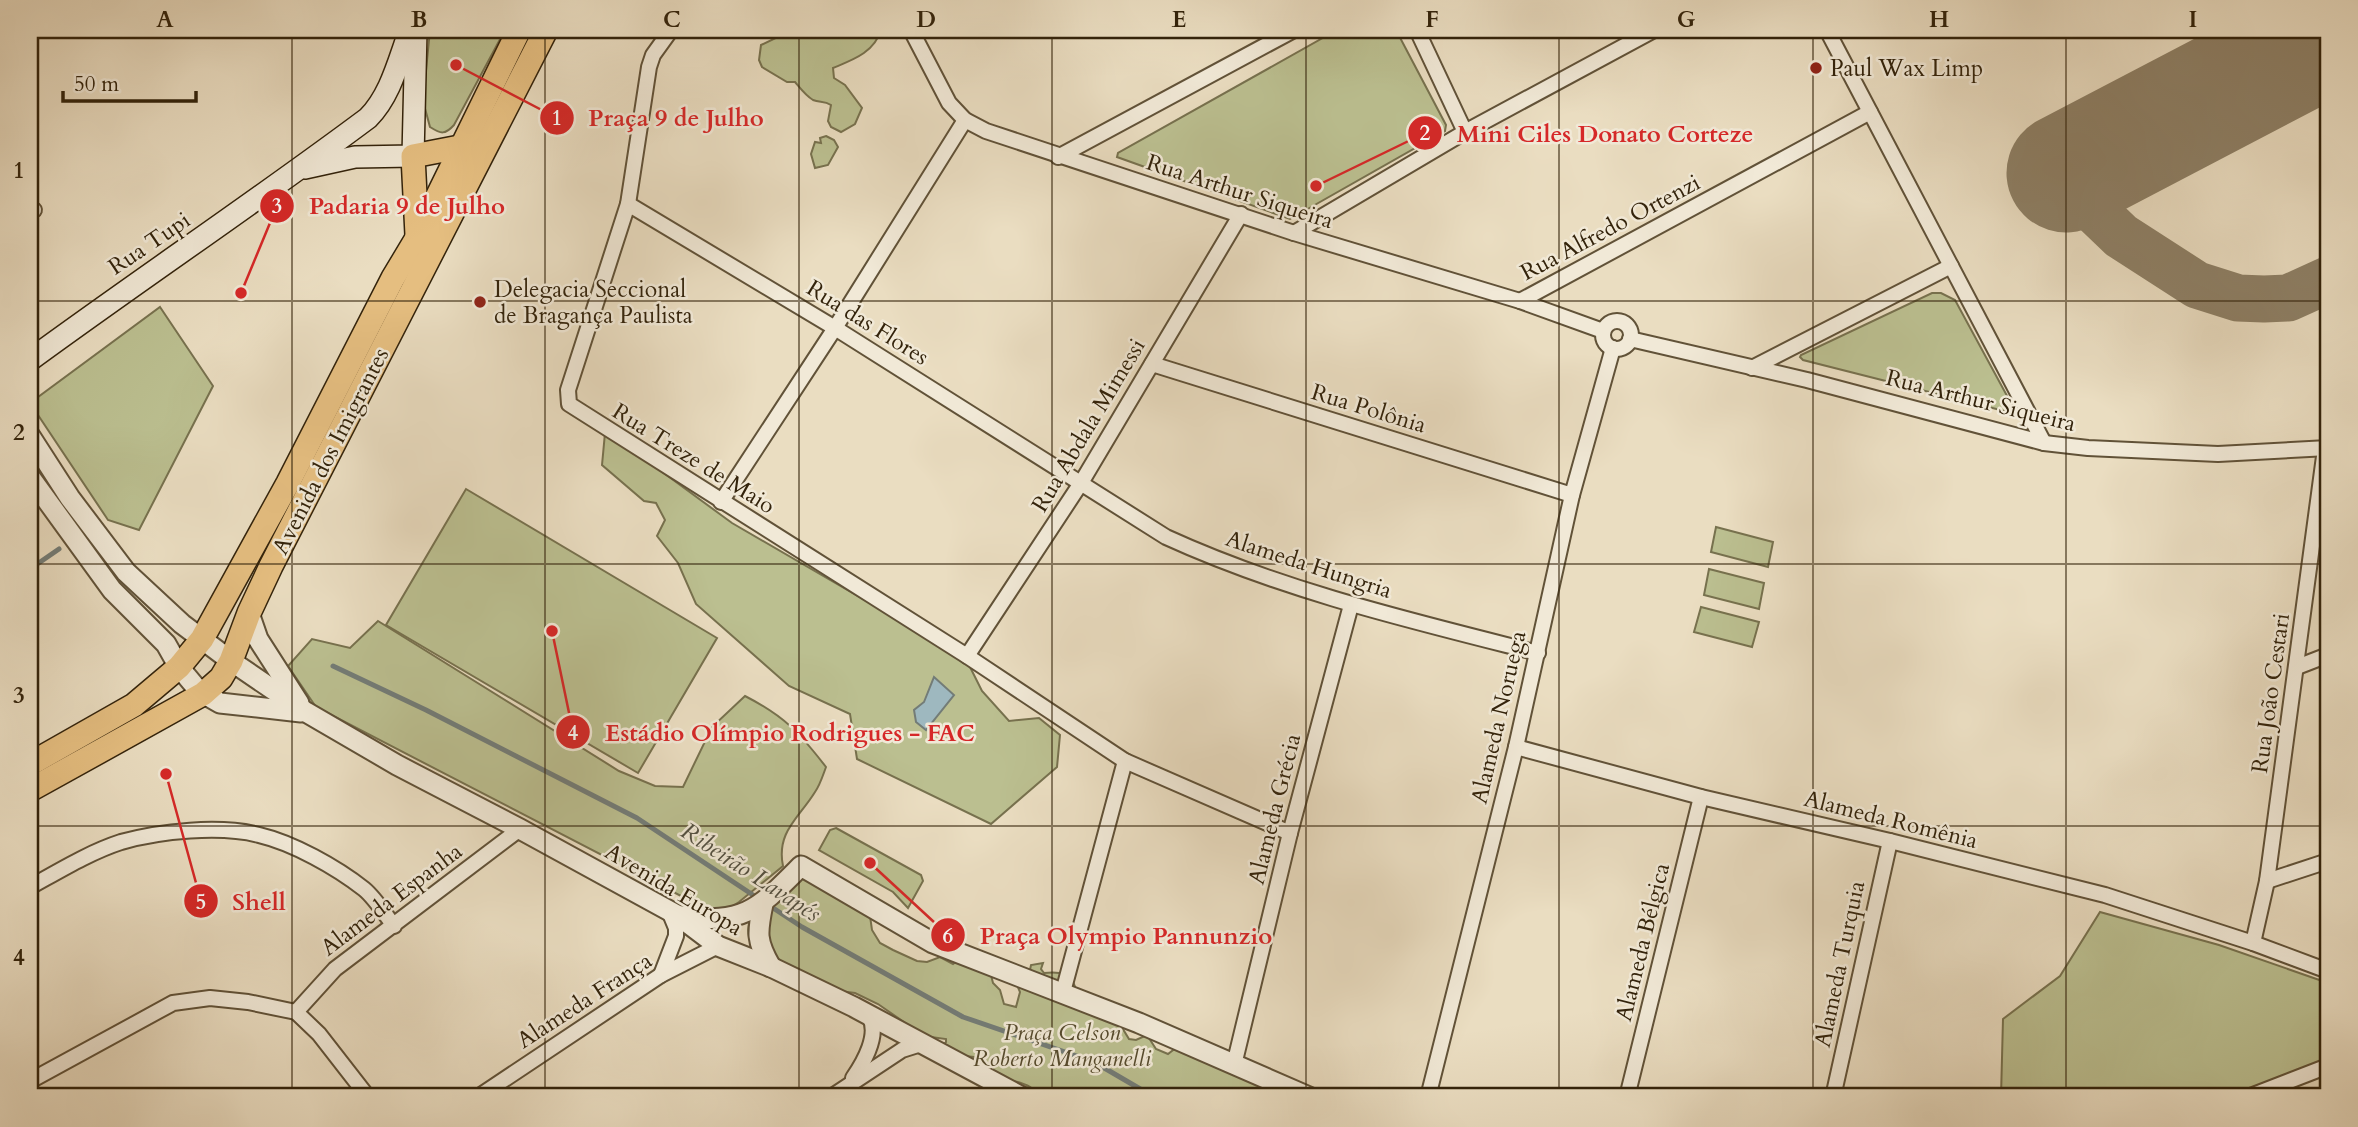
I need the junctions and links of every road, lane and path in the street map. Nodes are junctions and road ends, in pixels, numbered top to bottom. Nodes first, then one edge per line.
1 (410, 30) edge
2 (416, 30) edge
3 (519, 30) edge
4 (546, 30) edge
5 (671, 30) edge
6 (911, 30) edge
7 (1294, 30) edge
8 (1417, 30) edge
9 (1654, 30) edge
10 (1827, 30) edge
11 (1870, 112) junction
12 (965, 120) junction
13 (1465, 132) junction
14 (488, 141) junction
15 (461, 147) junction
16 (413, 156) junction
17 (1058, 157) junction
18 (297, 170) junction
19 (628, 204) junction
20 (1241, 214) junction
21 (1294, 233) junction
22 (417, 238) junction
23 (1951, 266) junction
24 (1520, 302) junction
25 (835, 328) junction
26 (1603, 331) junction
27 (1630, 339) junction
28 (1613, 348) junction
29 (30, 360) edge
30 (1152, 364) junction
31 (1752, 368) junction
32 (30, 436) edge
33 (2044, 443) junction
34 (2327, 449) edge
35 (30, 477) edge
36 (1081, 483) junction
37 (1572, 495) junction
38 (721, 502) junction
39 (1351, 605) junction
40 (248, 613) junction
41 (202, 639) junction
42 (1538, 653) junction
43 (2328, 655) edge
44 (967, 656) junction
45 (231, 661) junction
46 (179, 667) junction
47 (2297, 667) junction
48 (204, 694) junction
49 (306, 712) junction
50 (1516, 747) junction
51 (1125, 761) junction
52 (30, 764) edge
53 (30, 790) edge
54 (1701, 797) junction
55 (520, 829) junction
56 (1290, 833) junction
57 (1889, 841) junction
58 (2328, 861) edge
59 (2267, 881) junction
60 (30, 887) edge
61 (763, 904) junction
62 (673, 913) junction
63 (394, 926) junction
64 (2253, 943) junction
65 (718, 946) junction
66 (771, 967) junction
67 (2328, 971) edge
68 (661, 975) junction
69 (1063, 992) junction
70 (296, 1012) junction
71 (869, 1016) junction
72 (921, 1044) junction
73 (1234, 1066) junction
74 (2328, 1066) edge
75 (30, 1081) edge
76 (848, 1085) junction
77 (368, 1097) edge
78 (478, 1097) edge
79 (831, 1097) edge
80 (1022, 1097) edge
81 (1309, 1097) edge
82 (1428, 1097) edge
83 (1627, 1097) edge
84 (1833, 1097) edge
85 (2248, 1097) edge

1 - 18 main road, Rua Tupi
2 - 16 main road
3 - 15 main road, Avenida dos Imigrantes
4 - 14 main road, Avenida dos Imigrantes
5 - 19 street, Rua Treze de Maio
6 - 12 street, Rua Arthur Siqueira
7 - 17 street
8 - 13 street
9 - 13 street
10 - 11 street
11 - 23 street
11 - 24 street, Rua Alfredo Ortenzi
12 - 17 street, Rua Arthur Siqueira
12 - 25 street
13 - 21 street
14 - 15 main road
14 - 40 main road, Avenida dos Imigrantes
15 - 16 main road
15 - 22 main road, Avenida dos Imigrantes
16 - 18 main road, Rua Tupi
16 - 22 main road
17 - 20 street, Rua Arthur Siqueira
18 - 29 main road, Rua Tupi
19 - 25 street, Rua das Flores
19 - 38 street, Rua Treze de Maio
20 - 21 street, Rua Arthur Siqueira
20 - 30 street, Rua Abdala Mimessi
21 - 24 street, Rua Arthur Siqueira
22 - 41 main road, Avenida dos Imigrantes
23 - 31 street
23 - 33 street
24 - 26 street, Rua Arthur Siqueira
25 - 36 street, Rua das Flores
25 - 38 street
26 - 27 street
26 - 28 street
27 - 28 street
27 - 31 street, Rua Arthur Siqueira
28 - 37 street, Alameda Noruega
30 - 36 street, Rua Abdala Mimessi
30 - 37 street, Rua Polônia
31 - 33 street, Rua Arthur Siqueira
32 - 41 street, Avenida Europa
33 - 34 street, Rua Arthur Siqueira
34 - 47 street, Rua João Cestari
35 - 46 street
36 - 39 street, Alameda Hungria
36 - 44 street, Rua Abdala Mimessi
37 - 42 street, Alameda Noruega
38 - 44 street, Rua Treze de Maio
39 - 42 street, Alameda Hungria
39 - 56 street, Alameda Grécia
40 - 45 main road, Avenida dos Imigrantes
40 - 49 street, Avenida Europa
41 - 45 street, Avenida Europa
41 - 46 main road, Avenida dos Imigrantes
42 - 50 street, Alameda Noruega
43 - 47 street
44 - 51 street, Rua Treze de Maio
45 - 48 main road, Avenida dos Imigrantes
45 - 49 street, Avenida Europa
46 - 48 street
46 - 52 main road, Avenida dos Imigrantes
47 - 59 street, Rua João Cestari
48 - 49 street, Avenida Europa
48 - 53 main road, Avenida dos Imigrantes
49 - 55 street, Avenida Europa
50 - 54 street, Alameda Romênia
50 - 82 street, Alameda Noruega
51 - 56 street, Rua Treze de Maio
51 - 69 street
54 - 57 street, Alameda Romênia
54 - 83 street, Alameda Bélgica
55 - 62 street, Avenida Europa
55 - 63 street, Alameda Espanha
56 - 73 street, Alameda Grécia
57 - 64 street, Alameda Romênia
57 - 84 street, Alameda Turquia
58 - 59 street
59 - 64 street, Rua João Cestari
60 - 63 street
61 - 62 street
61 - 66 street
61 - 69 street
62 - 65 street, Avenida Europa
62 - 68 street
63 - 70 street, Alameda Espanha
64 - 67 street, Alameda Romênia
65 - 66 street, Avenida Europa
65 - 68 street, Alameda França
66 - 71 street, Avenida Europa
68 - 78 street, Alameda França
69 - 73 street
70 - 75 street
70 - 77 street
71 - 72 street, Avenida Europa
71 - 76 street
72 - 76 street
72 - 80 street, Avenida Europa
73 - 81 street
74 - 85 street
76 - 79 street

